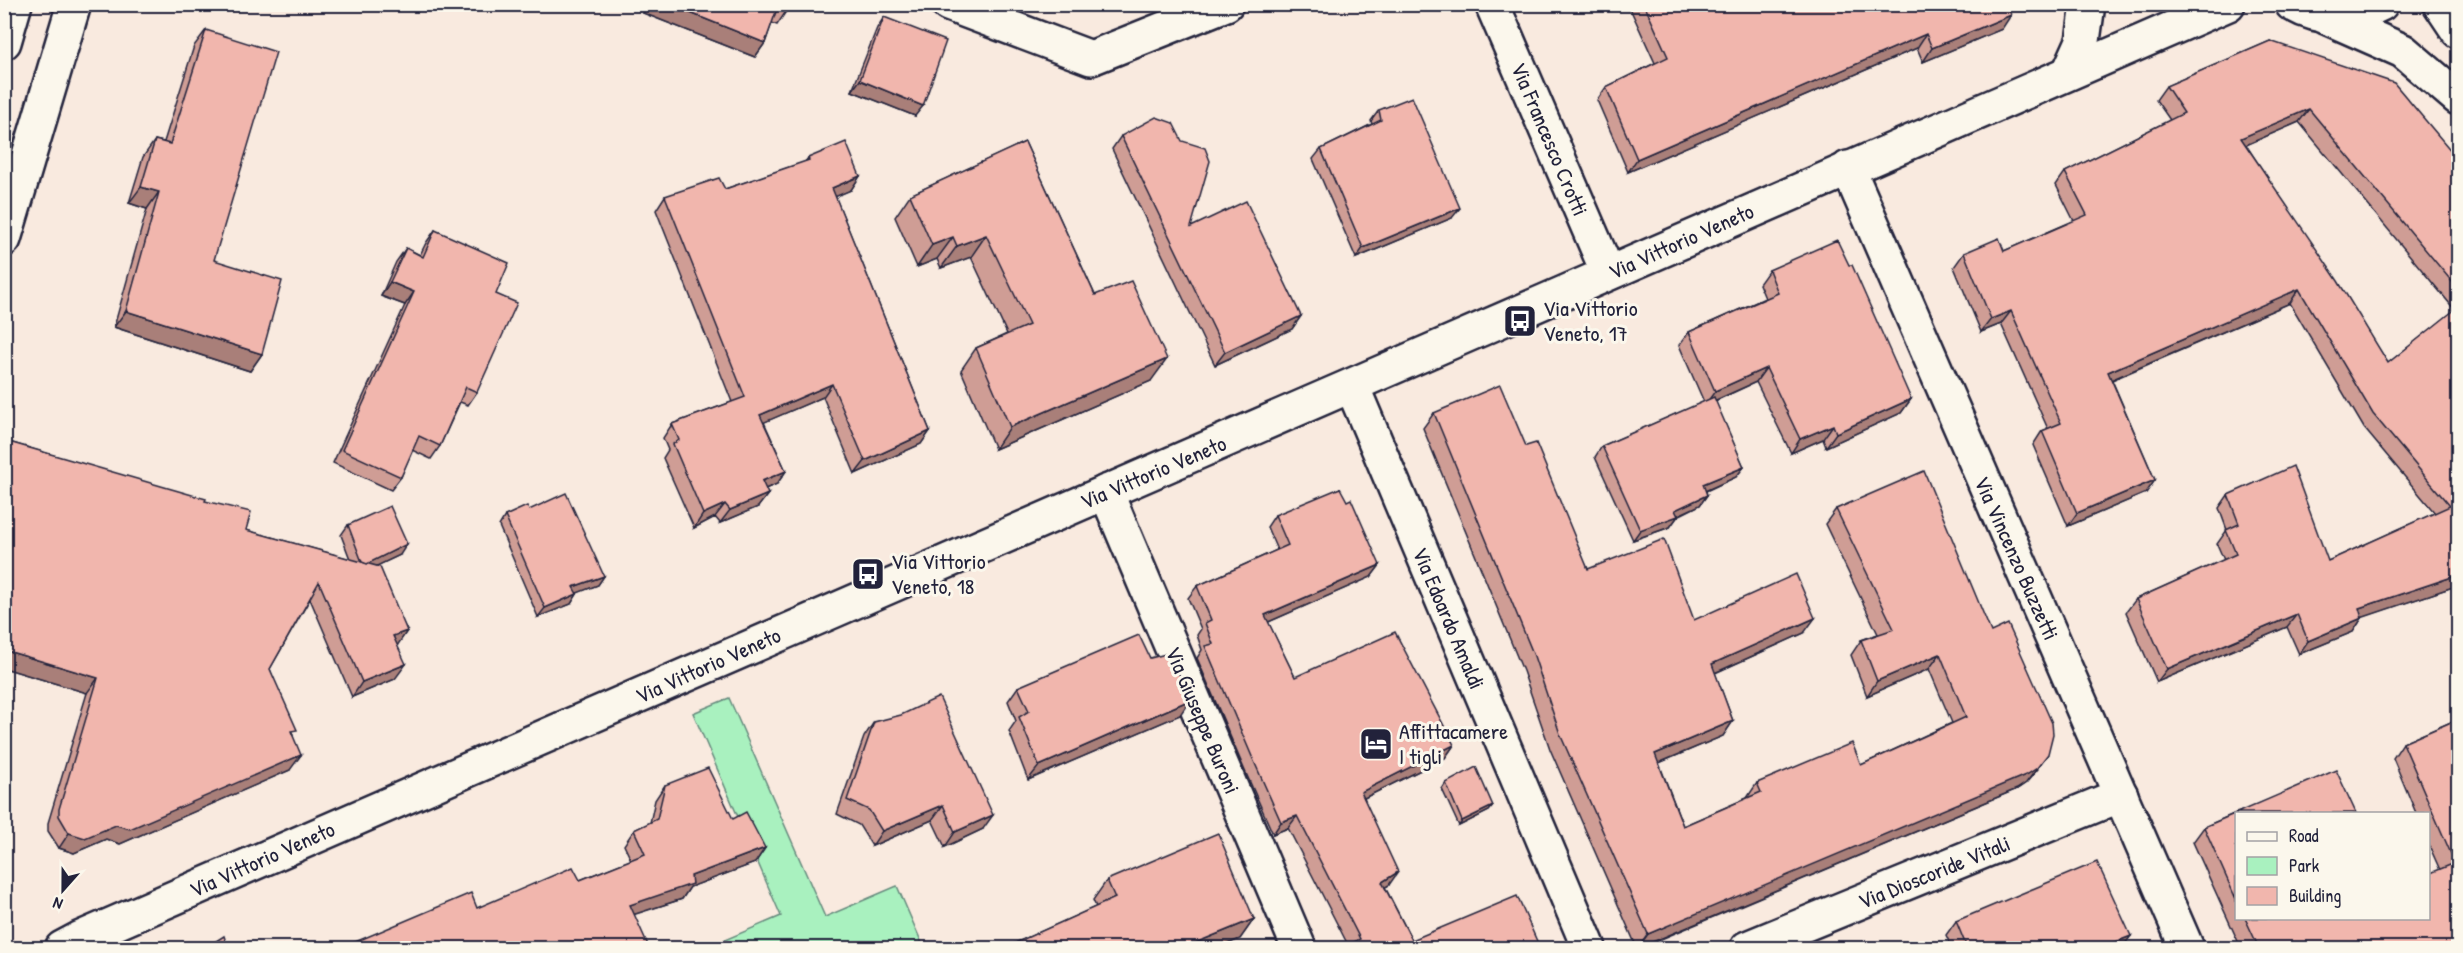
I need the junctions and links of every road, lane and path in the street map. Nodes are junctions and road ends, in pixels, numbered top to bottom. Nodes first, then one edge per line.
1 (15, 4) edge
2 (74, 4) edge
3 (948, 4) edge
4 (1226, 4) edge
5 (1492, 4) edge
6 (2088, 4) edge
7 (2228, 4) edge
8 (2292, 4) edge
9 (2381, 4) edge
10 (2440, 4) edge
11 (2326, 17) junction
12 (2458, 31) edge
13 (4, 42) edge
14 (2069, 72) junction
15 (2458, 98) edge
16 (1848, 168) junction
17 (4, 239) edge
18 (1608, 273) junction
19 (1352, 386) junction
20 (1106, 492) junction
21 (2121, 795) junction
22 (71, 944) edge
23 (44, 948) edge
24 (1299, 948) edge
25 (1589, 948) edge
26 (1747, 948) edge
27 (2187, 948) edge

1 - 13 main road
2 - 17 main road
3 - 4 main road
5 - 18 main road, Via Francesco Crotti
6 - 14 main road
7 - 14 main road, Via Vittorio Veneto
8 - 11 main road
9 - 11 main road
10 - 12 main road
11 - 15 main road
14 - 16 main road, Via Vittorio Veneto
16 - 18 main road, Via Vittorio Veneto
16 - 21 main road, Via Vincenzo Buzzetti
18 - 19 main road, Via Vittorio Veneto
19 - 20 main road, Via Vittorio Veneto
19 - 25 main road, Via Edoardo Amaldi
20 - 22 main road, Via Vittorio Veneto
20 - 24 main road, Via Giuseppe Buroni
21 - 26 main road, Via Dioscoride Vitali
21 - 27 main road, Via Vincenzo Buzzetti
22 - 23 main road, Via Vittorio Veneto

